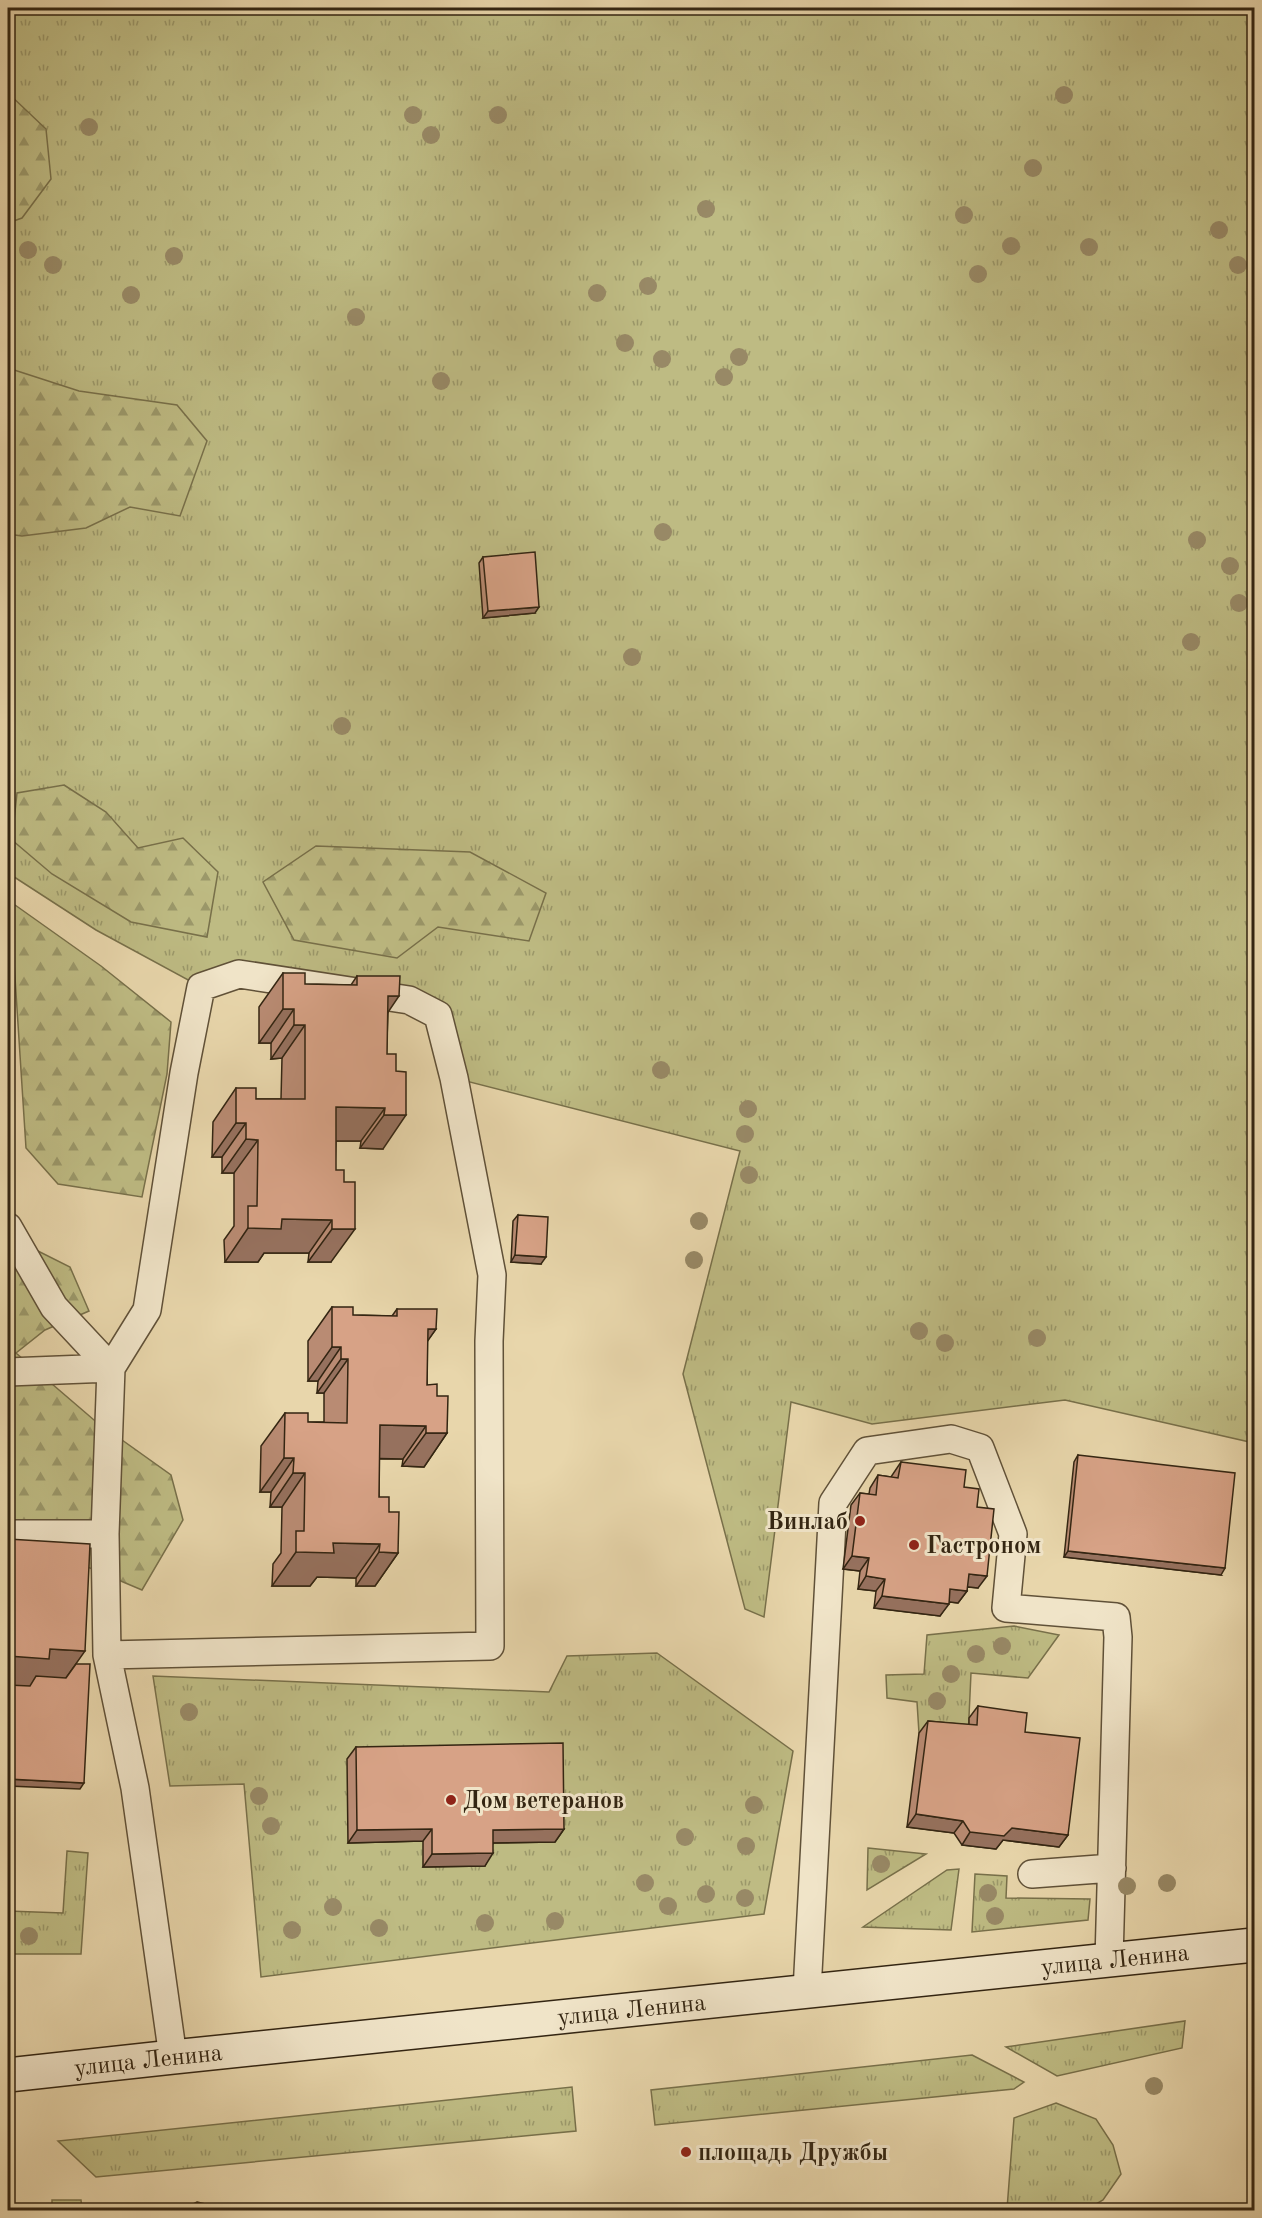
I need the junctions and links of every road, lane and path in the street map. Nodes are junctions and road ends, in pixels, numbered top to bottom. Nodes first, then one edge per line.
1 (8, 1227) edge
2 (111, 1368) junction
3 (8, 1372) edge
4 (8, 1534) edge
5 (105, 1534) junction
6 (107, 1655) junction
7 (1112, 1868) junction
8 (1032, 1874) dead end
9 (1254, 1945) edge
10 (1109, 1960) junction
11 (807, 1992) junction
12 (173, 2056) junction
13 (8, 2075) edge

1 - 2 lane
2 - 3 lane
2 - 5 lane
2 - 6 lane
4 - 5 lane
5 - 6 lane
6 - 12 lane
7 - 8 lane
7 - 10 lane
7 - 11 lane
9 - 10 main road, улица Ленина
10 - 11 main road, улица Ленина
11 - 12 main road, улица Ленина
12 - 13 main road, улица Ленина

